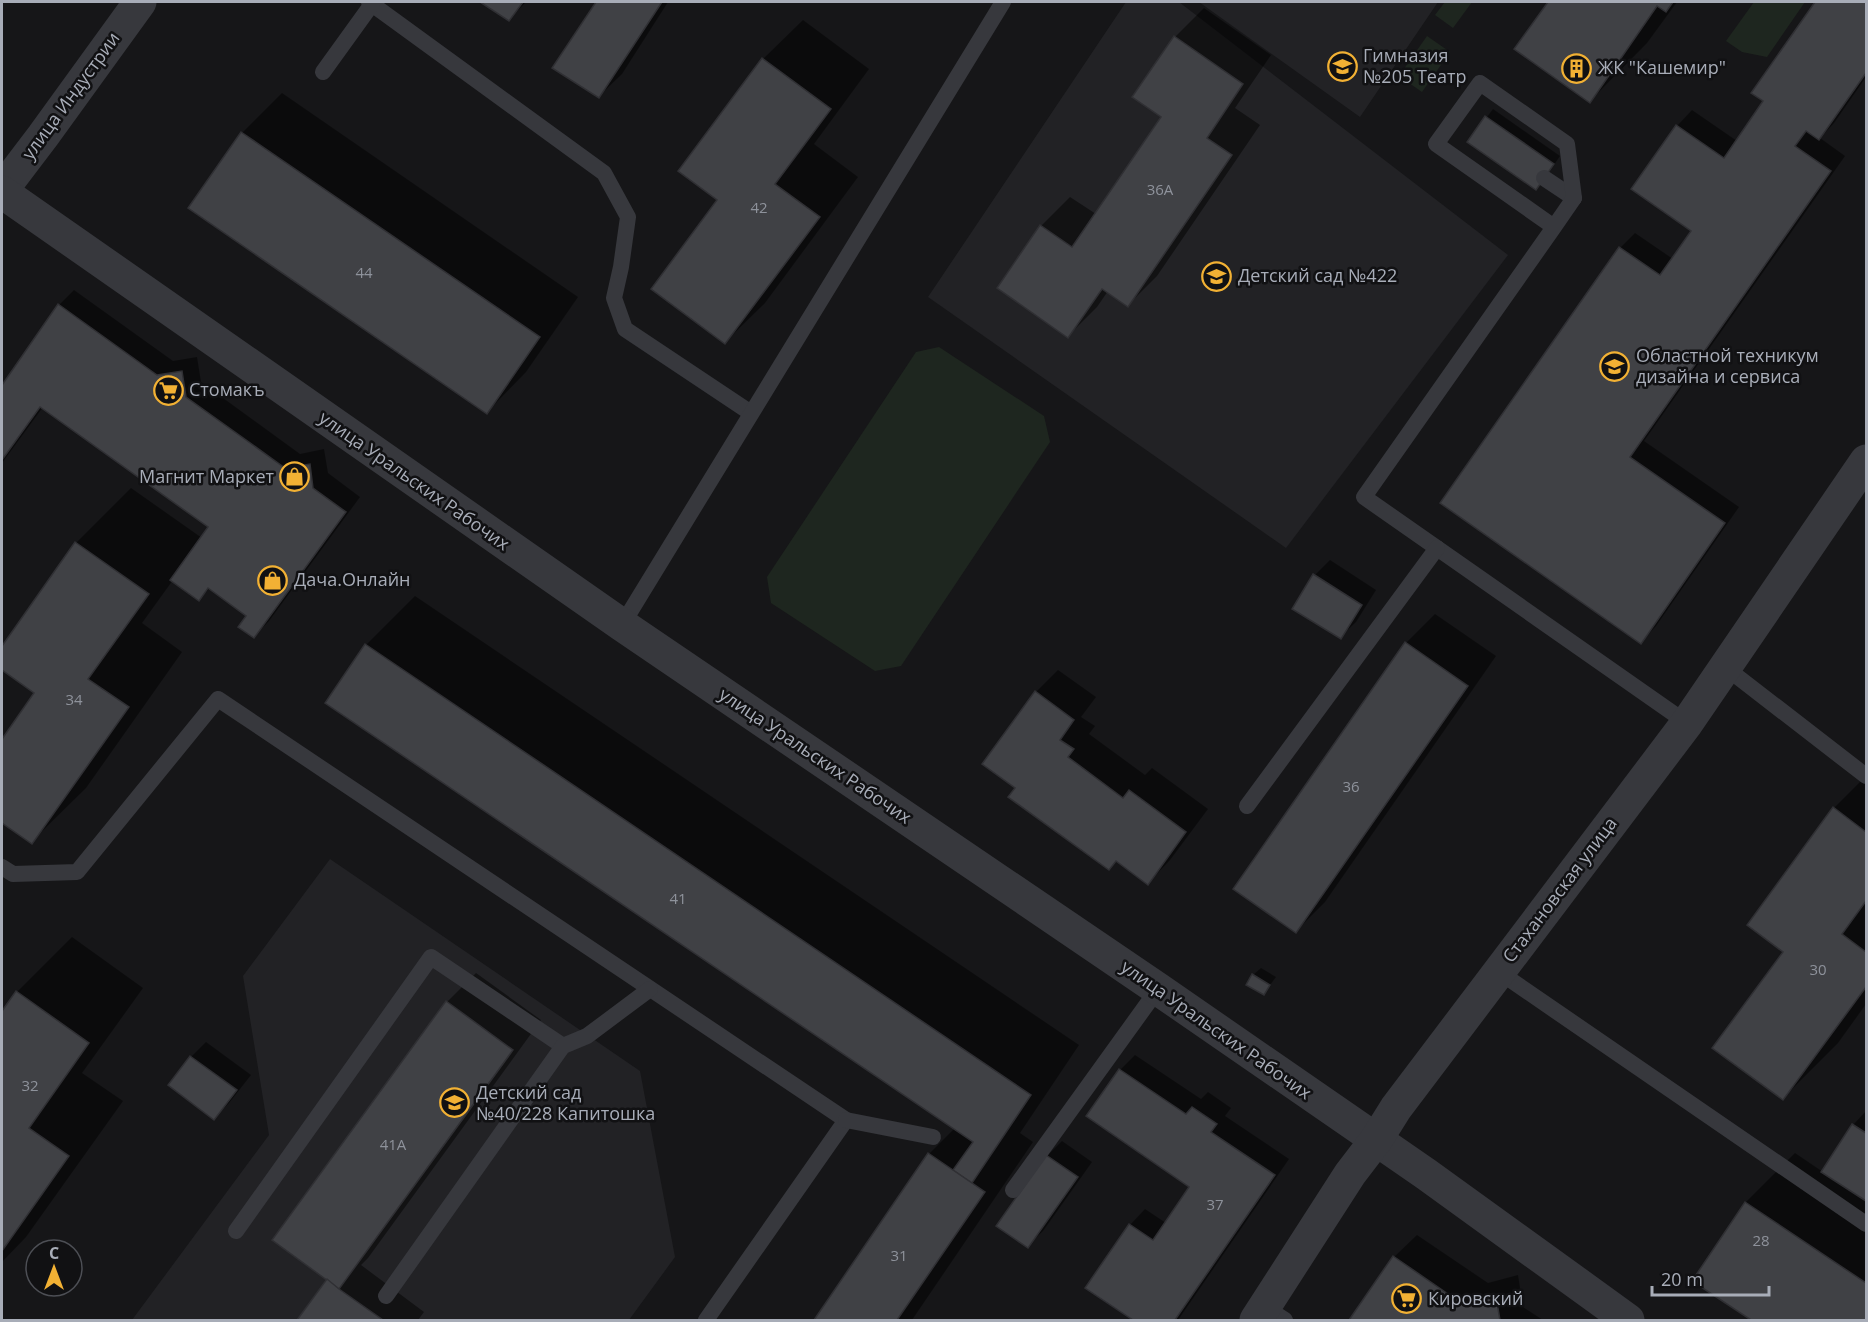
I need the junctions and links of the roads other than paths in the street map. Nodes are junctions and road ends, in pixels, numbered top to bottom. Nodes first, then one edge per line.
1 (140, 2) edge
2 (1003, 2) edge
3 (370, 3) edge
4 (323, 72) dead end
5 (1544, 178) dead end
6 (2, 191) edge
7 (1574, 198) junction
8 (1554, 227) junction
9 (751, 413) junction
10 (1866, 461) edge
11 (1437, 548) junction
12 (622, 625) junction
13 (1725, 667) junction
14 (1687, 723) junction
15 (1866, 776) edge
16 (1247, 806) dead end
17 (2, 867) edge
18 (1499, 972) junction
19 (650, 989) junction
20 (1158, 989) junction
21 (563, 1046) junction
22 (846, 1120) junction
23 (933, 1137) dead end
24 (1376, 1140) junction
25 (1013, 1191) dead end
26 (1866, 1224) edge
27 (236, 1231) dead end
28 (386, 1296) dead end
29 (1269, 1316) edge
30 (706, 1320) edge
31 (1628, 1320) edge

1 - 6 street, улица Индустрии
2 - 9 lane
3 - 4 lane
3 - 9 lane
5 - 7 lane
6 - 12 street, улица Уральских Рабочих
7 - 8 lane
7 - 8 lane
8 - 11 lane
9 - 12 lane
10 - 13 street, Стахановская улица
11 - 14 lane
11 - 16 lane
12 - 20 street, улица Уральских Рабочих
13 - 14 street, Стахановская улица
13 - 15 lane
14 - 18 street, Стахановская улица
17 - 19 lane
18 - 24 street, Стахановская улица
18 - 26 lane
19 - 21 lane
19 - 22 lane
20 - 24 street, улица Уральских Рабочих
20 - 25 lane
21 - 27 lane
21 - 28 lane
22 - 23 lane
22 - 30 lane
24 - 29 street, Стахановская улица
24 - 31 street, улица Уральских Рабочих

